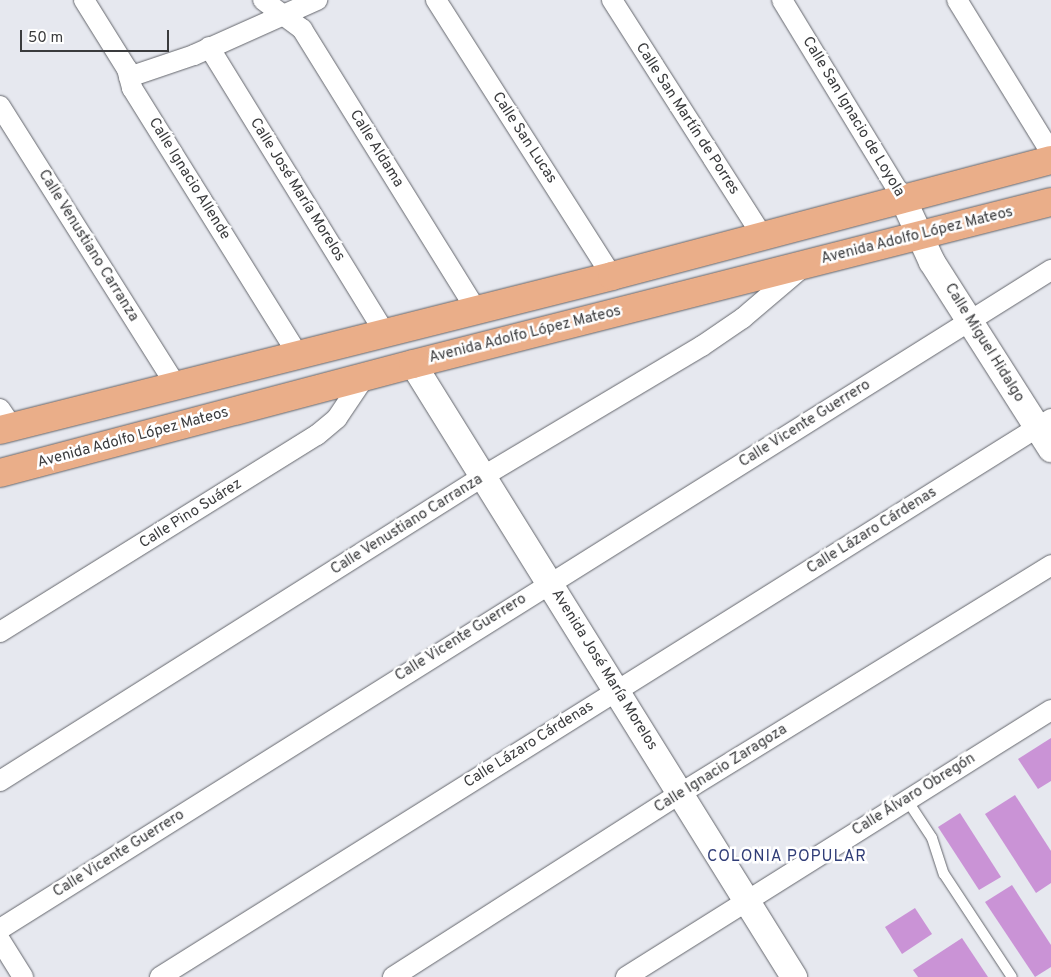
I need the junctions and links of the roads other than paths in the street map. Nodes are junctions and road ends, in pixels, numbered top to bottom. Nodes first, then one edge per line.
1 (84, 0) edge
2 (263, 0) edge
3 (317, 0) edge
4 (436, 0) edge
5 (612, 0) edge
6 (782, 0) edge
7 (957, 0) edge
8 (282, 15) junction
9 (209, 47) junction
10 (130, 77) junction
11 (0, 106) edge
12 (1051, 153) edge
13 (1051, 160) edge
14 (903, 199) junction
15 (1051, 202) edge
16 (919, 235) junction
17 (763, 237) junction
18 (808, 263) junction
19 (1051, 270) edge
20 (612, 276) junction
21 (476, 310) junction
22 (971, 322) junction
23 (385, 334) junction
24 (299, 356) junction
25 (413, 364) junction
26 (364, 378) junction
27 (176, 386) junction
28 (4, 422) edge
29 (1047, 432) edge
30 (0, 473) edge
31 (482, 478) junction
32 (1051, 565) edge
33 (549, 583) junction
34 (0, 632) edge
35 (616, 690) junction
36 (1051, 710) edge
37 (0, 780) edge
38 (681, 793) junction
39 (907, 800) junction
40 (747, 900) junction
41 (0, 929) edge
42 (0, 940) edge
43 (23, 977) edge
44 (160, 977) edge
45 (393, 977) edge
46 (626, 977) edge
47 (794, 977) edge
48 (1012, 977) edge

1 - 10 street, Calle Ignacio Allende
2 - 8 street, Calle Aldama
3 - 8 street
4 - 20 street, Calle San Lucas
5 - 17 street, Calle San Martín de Porres
6 - 14 street, Calle San Ignacio de Loyola
7 - 12 street
8 - 9 street
8 - 21 street, Calle Aldama
9 - 10 street
9 - 23 street, Calle José María Morelos
10 - 24 street, Calle Ignacio Allende
11 - 27 street, Calle Venustiano Carranza
13 - 14 main road
14 - 16 street, Calle San Ignacio de Loyola
14 - 17 main road
15 - 16 main road, Avenida Adolfo López Mateos
16 - 18 main road, Avenida Adolfo López Mateos
16 - 22 street, Calle Miguel Hidalgo
17 - 20 main road
18 - 25 main road, Avenida Adolfo López Mateos
18 - 31 street, Calle Venustiano Carranza
19 - 22 street, Calle Vicente Guerrero
20 - 21 main road
21 - 23 main road
22 - 29 street, Calle Miguel Hidalgo
22 - 33 street, Calle Vicente Guerrero
23 - 24 main road
24 - 27 main road
25 - 26 main road, Avenida Adolfo López Mateos
25 - 31 street, Avenida José María Morelos
26 - 30 main road, Avenida Adolfo López Mateos
26 - 34 street, Calle Pino Suárez
27 - 28 main road
29 - 35 street, Calle Lázaro Cárdenas
31 - 33 street, Avenida José María Morelos
31 - 37 street, Calle Venustiano Carranza
32 - 38 street, Calle Ignacio Zaragoza
33 - 35 street, Avenida José María Morelos
33 - 41 street, Calle Vicente Guerrero
35 - 38 street, Avenida José María Morelos
35 - 44 street, Calle Lázaro Cárdenas
36 - 39 street, Calle Álvaro Obregón
38 - 40 street, Avenida José María Morelos
38 - 45 street, Calle Ignacio Zaragoza
39 - 40 street, Calle Álvaro Obregón
39 - 48 lane
40 - 46 street, Calle Álvaro Obregón
40 - 47 street, Avenida José María Morelos
42 - 43 street

